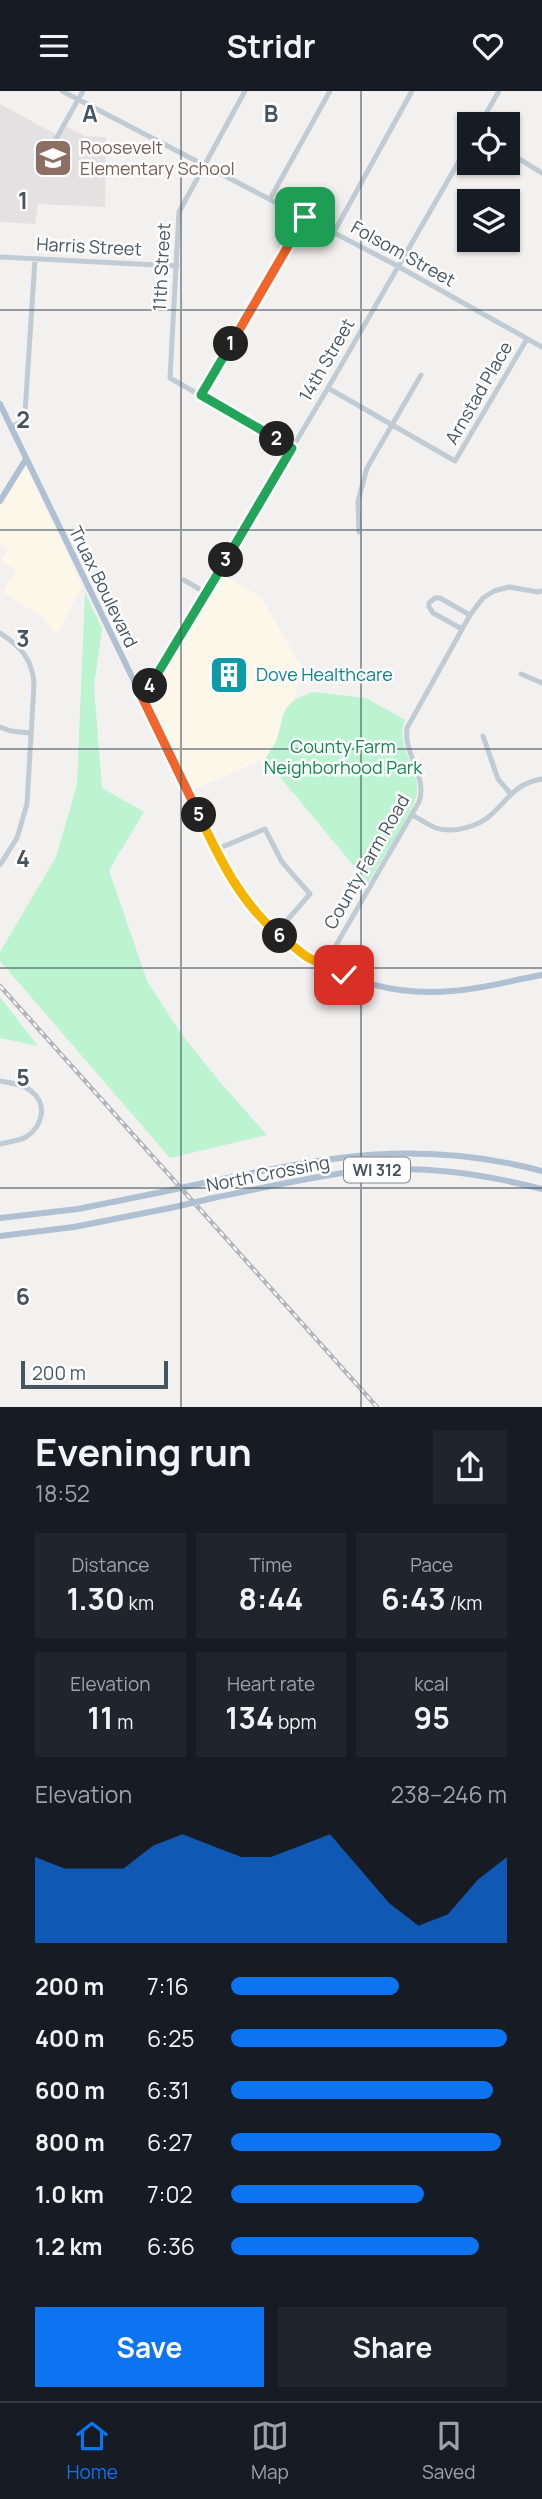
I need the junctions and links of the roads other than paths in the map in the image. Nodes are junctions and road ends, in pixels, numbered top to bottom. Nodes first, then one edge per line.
1 (62, 91) edge
2 (83, 91) edge
3 (245, 91) edge
4 (330, 91) edge
5 (412, 91) edge
6 (499, 91) edge
7 (78, 100) junction
8 (487, 112) edge
9 (52, 146) dead end
10 (520, 159) edge
11 (205, 165) junction
12 (457, 165) edge
13 (542, 173) edge
14 (270, 199) junction
15 (305, 217) junction
16 (334, 232) junction
17 (0, 257) edge
18 (35, 259) junction
19 (177, 266) junction
20 (398, 266) junction
21 (527, 339) junction
22 (542, 347) edge
23 (421, 375) dead end
24 (328, 388) junction
25 (201, 395) junction
26 (0, 404) edge
27 (392, 425) junction
28 (11, 427) junction
29 (292, 448) junction
30 (26, 459) junction
31 (0, 501) edge
32 (359, 532) dead end
33 (184, 580) dead end
34 (206, 593) junction
35 (541, 593) edge
36 (470, 615) junction
37 (462, 629) junction
38 (0, 633) edge
39 (522, 674) dead end
40 (542, 683) edge
41 (141, 695) junction
42 (0, 727) edge
43 (30, 733) junction
44 (483, 736) dead end
45 (542, 779) edge
46 (510, 793) junction
47 (412, 815) junction
48 (215, 850) junction
49 (0, 865) edge
50 (276, 933) junction
51 (324, 966) junction
52 (542, 975) edge
53 (0, 1081) edge
54 (0, 1144) edge
55 (542, 1171) edge
56 (542, 1189) edge
57 (0, 1218) edge
58 (0, 1236) edge

1 - 7 street, Folsom Street
2 - 7 street
3 - 11 street, 11th Street
4 - 14 street
5 - 16 street
6 - 8 street
7 - 9 street
7 - 11 street, Folsom Street
10 - 13 street
11 - 14 street, Folsom Street
11 - 19 street, 11th Street
12 - 20 street, 14th Street
14 - 15 street, Folsom Street
15 - 16 street, Folsom Street
15 - 25 street
16 - 20 street, Folsom Street
17 - 18 street, Harris Street
18 - 19 street, Harris Street
18 - 28 street
19 - 25 street, 11th Street
20 - 21 street, Folsom Street
20 - 24 street, 14th Street
21 - 22 street, Folsom Street
21 - 27 street, Arnstad Place
23 - 27 street
24 - 27 street
24 - 29 street, 14th Street
25 - 29 street
26 - 28 main road, Truax Boulevard
27 - 32 street
28 - 30 main road, Truax Boulevard
29 - 34 street, 14th Street
30 - 31 main road
30 - 41 main road, Truax Boulevard
33 - 34 street
34 - 41 street, 14th Street
35 - 36 street, County Farm Road
36 - 37 street, County Farm Road
36 - 37 street
37 - 47 street, County Farm Road
38 - 43 street
39 - 40 street
41 - 48 main road, Truax Boulevard
42 - 43 street
43 - 49 street
44 - 46 street
45 - 46 street
46 - 47 street
47 - 51 street, County Farm Road
48 - 50 main road, Truax Boulevard
48 - 50 street
50 - 51 main road, Truax Boulevard
51 - 52 main road, Truax Boulevard
53 - 54 street
55 - 57 main road, North Crossing, bridge
56 - 58 main road, North Crossing / WI 312, bridge

